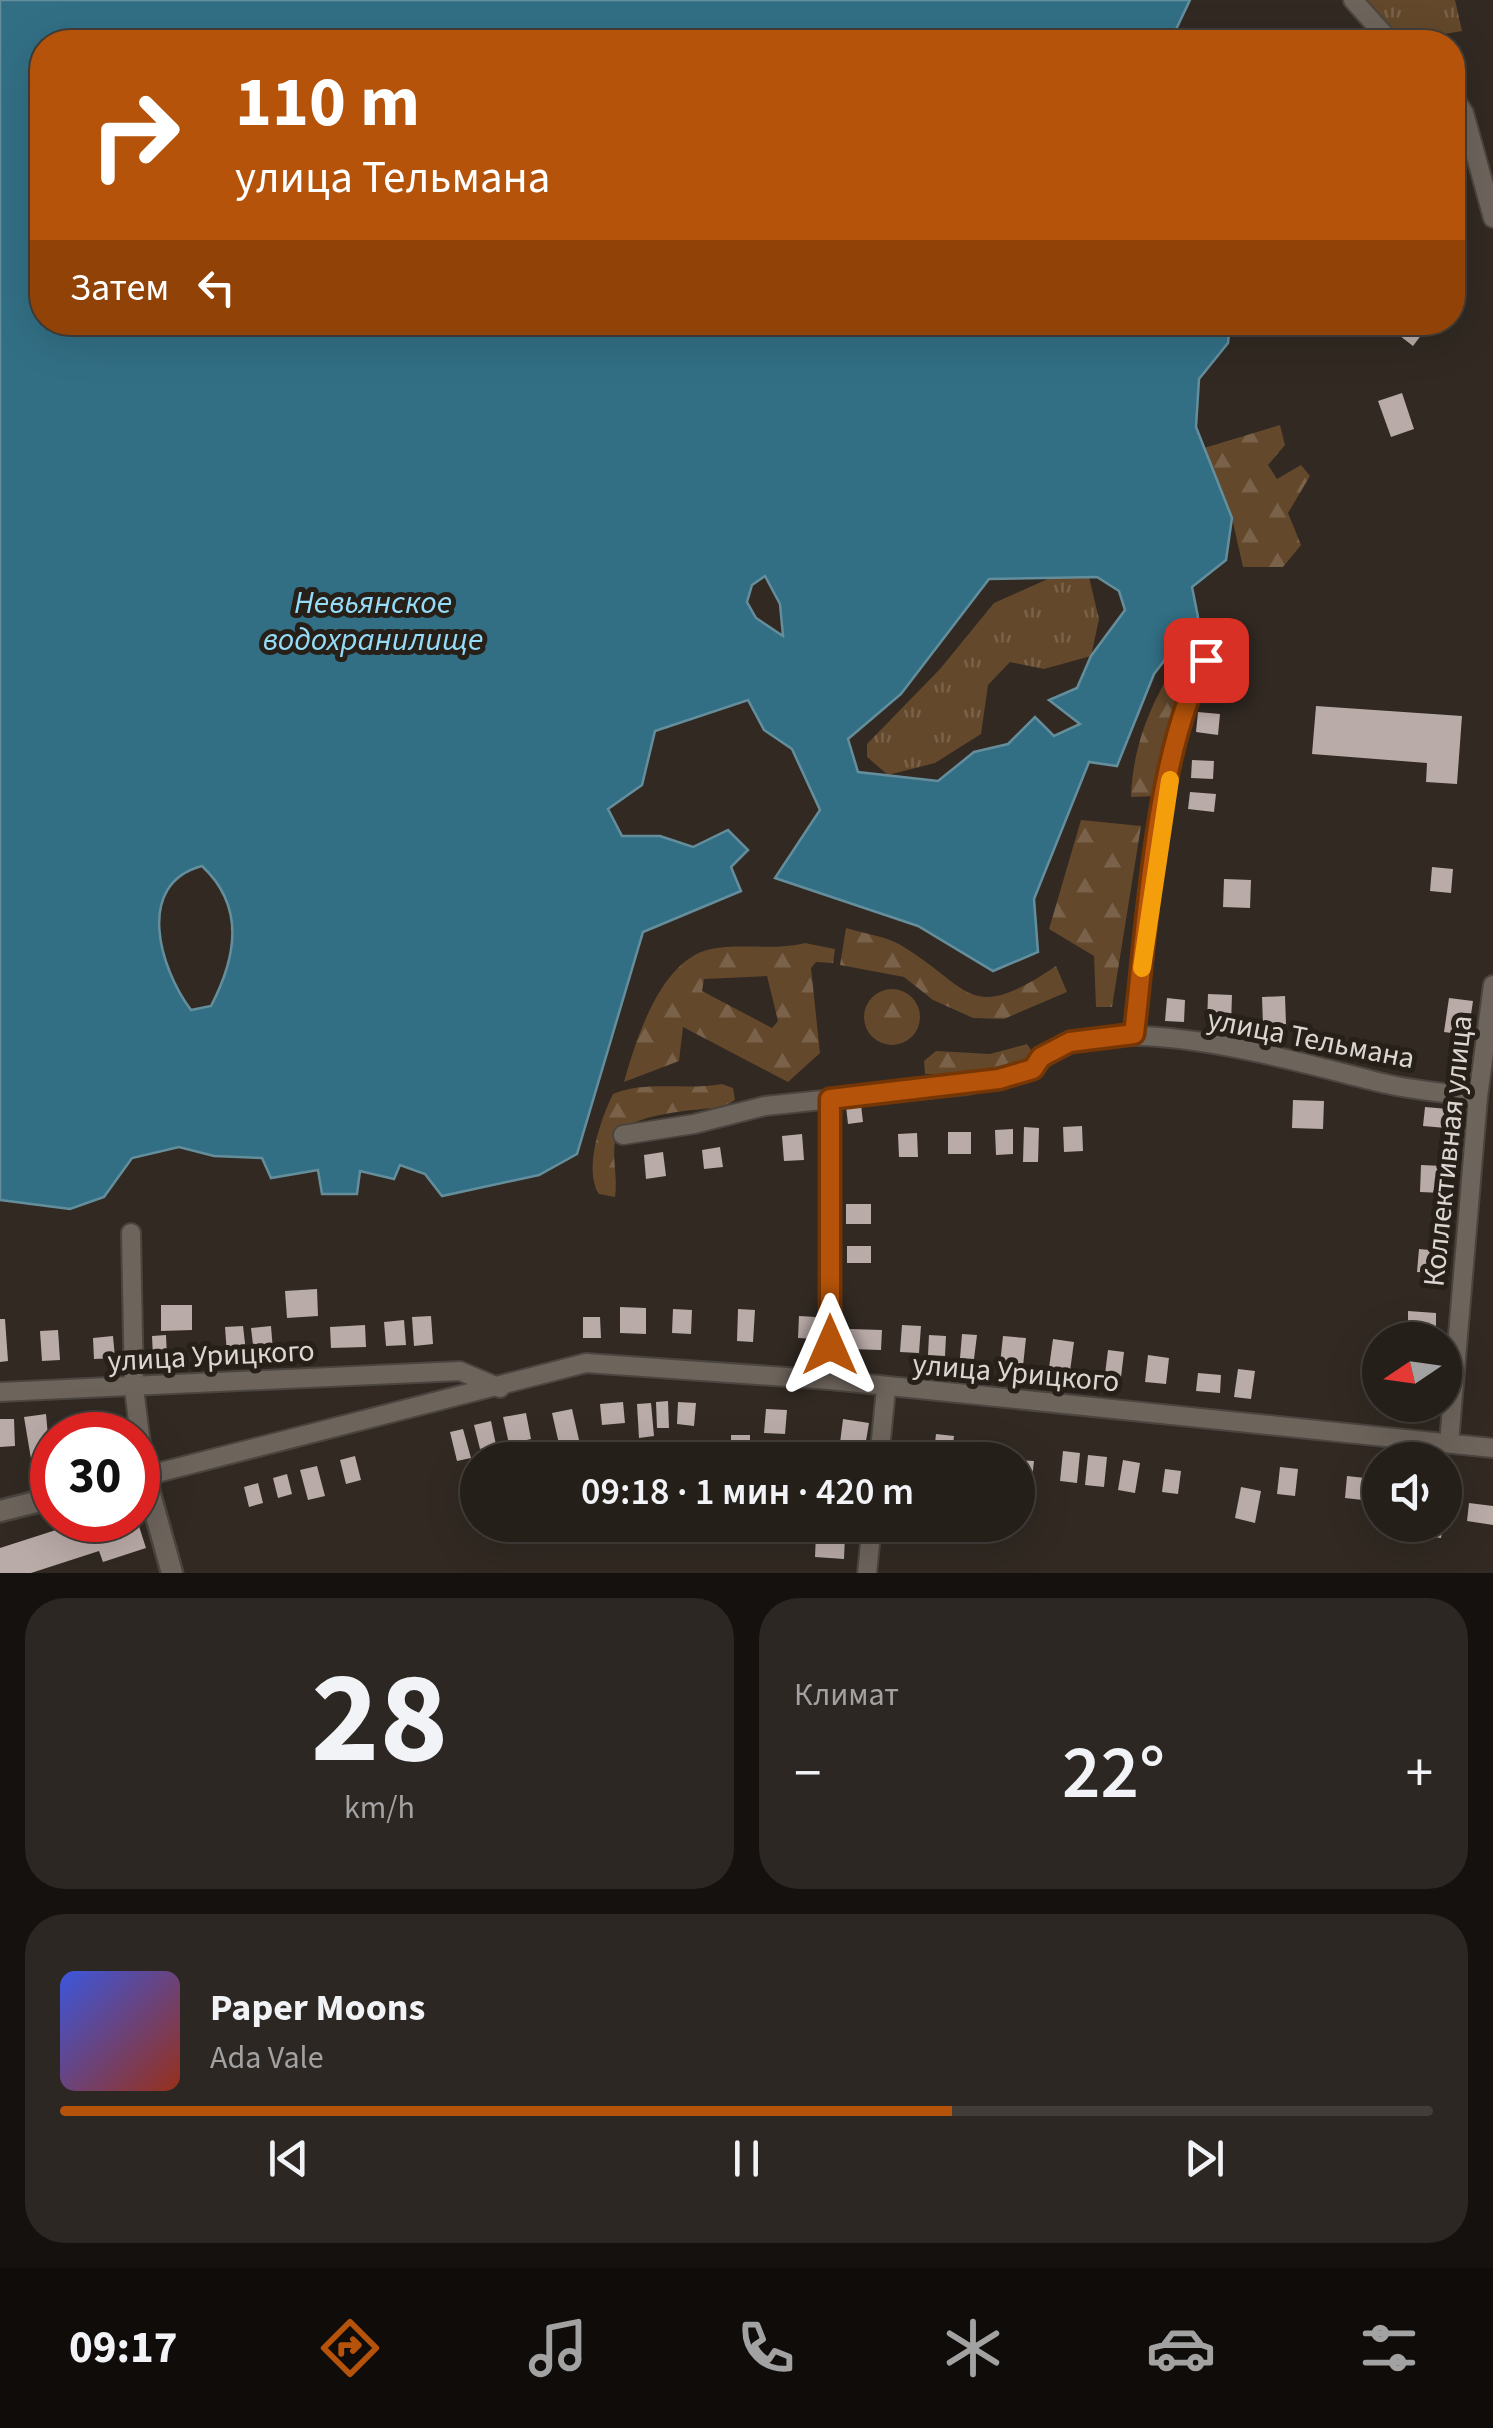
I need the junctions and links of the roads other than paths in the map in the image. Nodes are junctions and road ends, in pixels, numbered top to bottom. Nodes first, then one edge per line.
1 (1353, 0) edge
2 (1380, 30) edge
3 (1465, 117) edge
4 (1493, 218) edge
5 (1206, 660) dead end
6 (1493, 984) edge
7 (1134, 1034) junction
8 (1488, 1064) edge
9 (1478, 1098) junction
10 (830, 1099) junction
11 (623, 1135) dead end
12 (131, 1233) dead end
13 (830, 1380) junction
14 (500, 1388) junction
15 (134, 1389) junction
16 (886, 1389) junction
17 (0, 1392) edge
18 (136, 1412) edge
19 (881, 1442) edge
20 (1439, 1442) edge
21 (1449, 1442) edge
22 (1462, 1444) edge
23 (1493, 1448) edge
24 (160, 1472) edge
25 (30, 1504) edge
26 (0, 1511) edge
27 (160, 1536) edge
28 (870, 1542) edge
29 (172, 1573) edge
30 (867, 1573) edge

1 - 2 street
3 - 4 street
5 - 7 street
6 - 8 street, Коллективная улица
7 - 9 street, улица Тельмана
7 - 10 street, улица Тельмана
8 - 9 street, Коллективная улица
9 - 21 street, Коллективная улица
10 - 11 street, улица Тельмана
10 - 13 street
12 - 15 street
13 - 14 street, улица Урицкого
13 - 16 street, улица Урицкого
14 - 15 street, улица Урицкого
14 - 24 street
15 - 17 street, улица Урицкого
15 - 18 street
16 - 19 street
16 - 20 street, улица Урицкого
22 - 23 street, улица Урицкого
25 - 26 street
27 - 29 street
28 - 30 street

